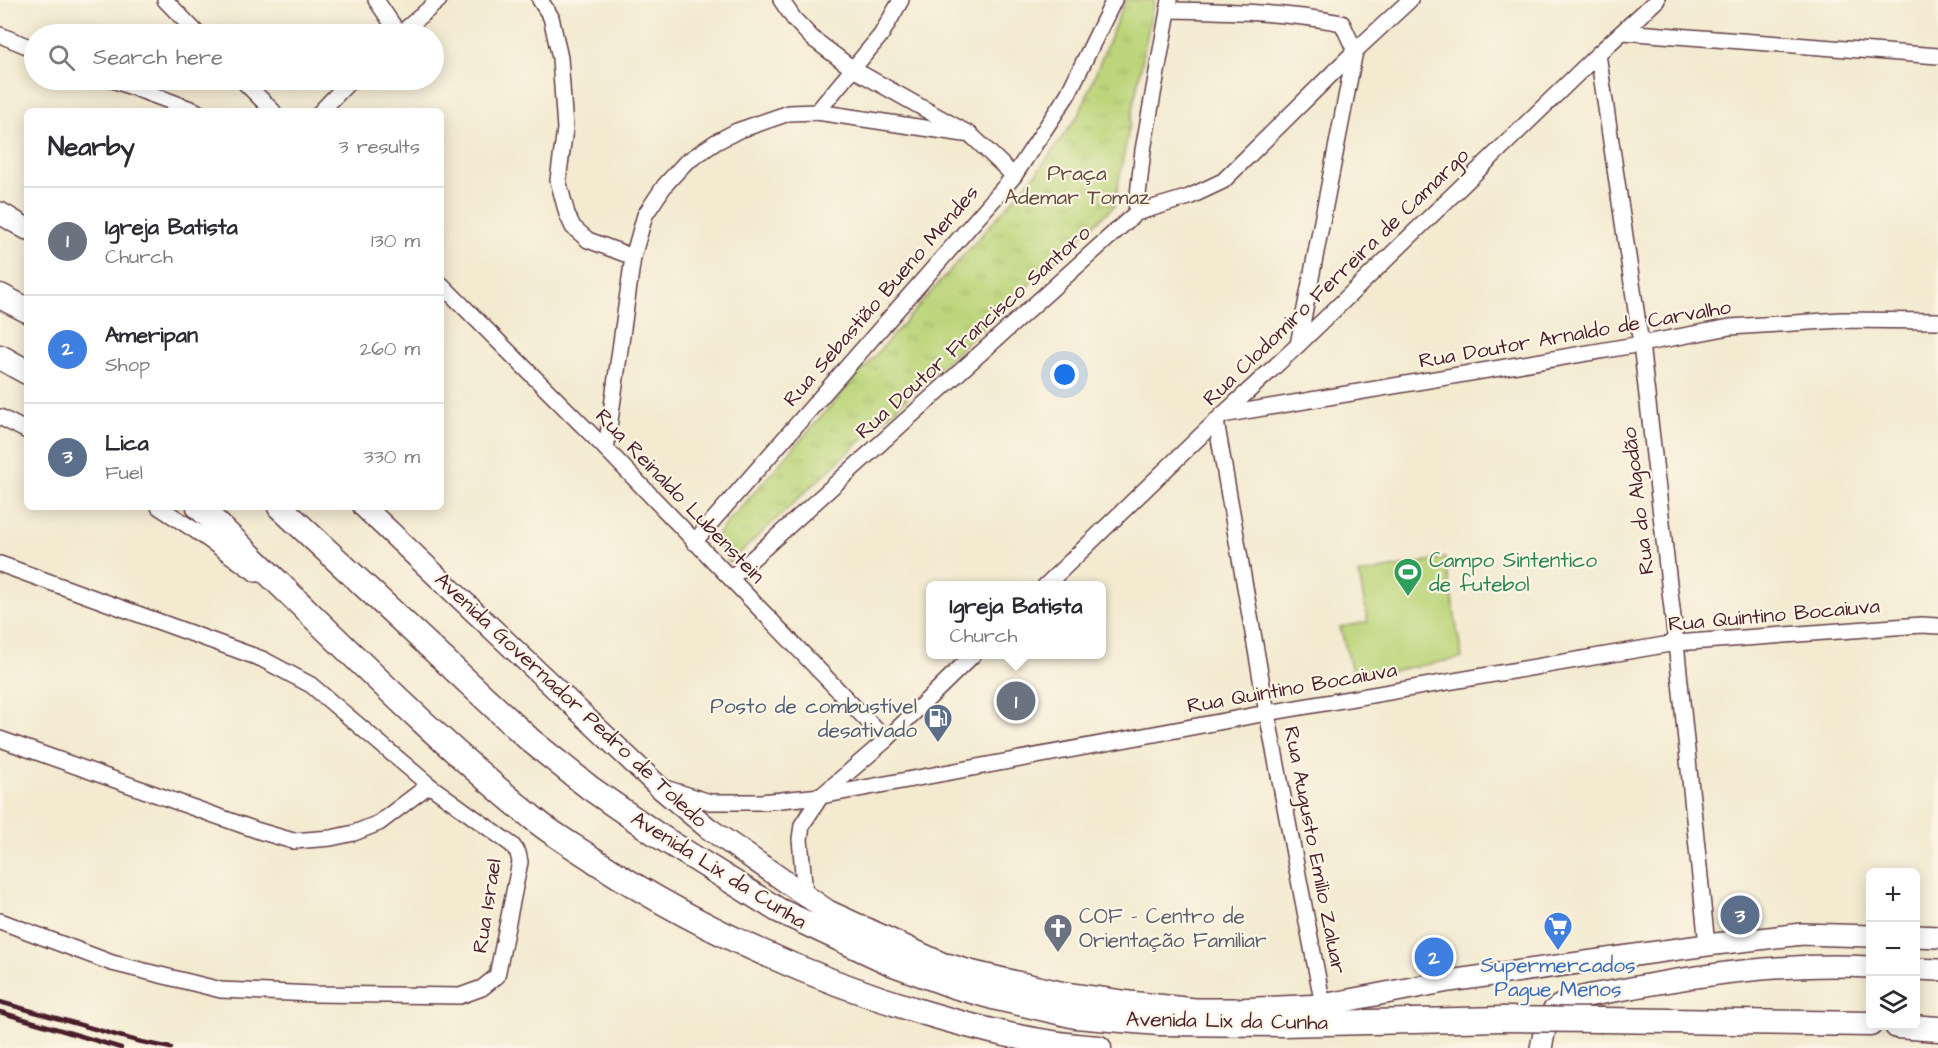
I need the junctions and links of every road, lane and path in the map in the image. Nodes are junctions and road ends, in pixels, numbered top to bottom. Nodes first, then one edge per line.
1 (165, 0) edge
2 (376, 0) edge
3 (440, 0) edge
4 (540, 0) edge
5 (781, 0) edge
6 (901, 0) edge
7 (1114, 0) edge
8 (1410, 0) edge
9 (1657, 0) edge
10 (1169, 5) edge
11 (188, 24) edge
12 (393, 24) edge
13 (412, 24) edge
14 (1623, 33) junction
15 (0, 35) edge
16 (24, 45) edge
17 (1355, 51) junction
18 (1598, 54) junction
19 (1938, 56) edge
20 (853, 69) junction
21 (140, 90) edge
22 (252, 90) edge
23 (341, 90) edge
24 (188, 108) edge
25 (270, 108) edge
26 (324, 108) edge
27 (817, 112) junction
28 (970, 135) junction
29 (1014, 176) junction
30 (0, 213) edge
31 (1136, 213) junction
32 (24, 227) edge
33 (633, 257) junction
34 (444, 287) edge
35 (0, 296) edge
36 (24, 308) edge
37 (1938, 321) edge
38 (1641, 344) junction
39 (1298, 345) junction
40 (0, 357) edge
41 (24, 370) edge
42 (0, 417) edge
43 (1219, 418) junction
44 (24, 429) edge
45 (606, 449) junction
46 (164, 510) edge
47 (202, 510) edge
48 (283, 510) edge
49 (367, 510) edge
50 (694, 542) junction
51 (0, 564) edge
52 (731, 578) junction
53 (1049, 581) edge
54 (303, 608) junction
55 (1938, 626) edge
56 (1676, 643) junction
57 (969, 659) edge
58 (1267, 713) junction
59 (0, 740) edge
60 (886, 740) junction
61 (429, 785) junction
62 (658, 786) junction
63 (820, 796) junction
64 (806, 894) junction
65 (0, 921) edge
66 (1802, 934) junction
67 (1866, 936) edge
68 (1920, 936) edge
69 (1938, 937) edge
70 (1707, 945) junction
71 (948, 966) junction
72 (1866, 967) edge
73 (1920, 969) edge
74 (1938, 970) edge
75 (1667, 981) junction
76 (1323, 1005) junction
77 (1238, 1010) junction
78 (1122, 1020) junction
79 (1160, 1023) junction
80 (1866, 1024) edge
81 (1920, 1028) edge
82 (1938, 1029) edge
83 (1099, 1048) edge
84 (1541, 1048) edge

1 - 11 street
2 - 12 street
3 - 13 street
4 - 33 street
5 - 20 street
6 - 20 street
7 - 29 street, Rua Sebastião Bueno Mendes
8 - 17 street
9 - 14 street, Rua Clodomiro Ferreira de Camargo
10 - 17 street
10 - 31 street
14 - 18 street, Rua Clodomiro Ferreira de Camargo
14 - 19 street
15 - 16 street
17 - 31 street
17 - 39 street
18 - 38 street, Rua do Algodão
18 - 39 street, Rua Clodomiro Ferreira de Camargo
20 - 27 street
20 - 28 street
21 - 24 street
22 - 25 street
23 - 26 street
27 - 28 street
27 - 33 street
28 - 29 street
29 - 50 street, Rua Sebastião Bueno Mendes
30 - 32 main road
31 - 52 street, Rua Doutor Francisco Santoro
33 - 45 street
34 - 45 street, Rua Reinaldo Lubenstein
35 - 36 highway
37 - 38 street, Rua Doutor Arnaldo de Carvalho
38 - 43 street, Rua Doutor Arnaldo de Carvalho
38 - 56 street, Rua do Algodão
39 - 43 street, Rua Clodomiro Ferreira de Camargo
40 - 41 highway
42 - 44 street
43 - 53 street, Rua Clodomiro Ferreira de Camargo
43 - 58 street, Rua Augusto Emilio Zaluar
45 - 50 street, Rua Reinaldo Lubenstein
46 - 54 street
47 - 54 highway, Avenida Lix da Cunha
48 - 78 highway, Avenida Lix da Cunha
49 - 62 main road, Avenida Governador Pedro de Toledo
50 - 52 street, Rua Reinaldo Lubenstein
51 - 61 street
52 - 60 street, Rua Reinaldo Lubenstein
54 - 83 highway, Avenida Lix da Cunha
55 - 56 street, Rua Quintino Bocaiuva
56 - 58 street, Rua Quintino Bocaiuva
56 - 70 street, Rua do Algodão
57 - 60 street
58 - 63 street, Rua Quintino Bocaiuva
58 - 76 street, Rua Augusto Emilio Zaluar
59 - 61 street
60 - 63 street
61 - 65 street, Rua Israel
62 - 63 street, Rua Quintino Bocaiuva
62 - 64 main road, Avenida Governador Pedro de Toledo
63 - 64 street
64 - 71 main road, Avenida Governador Pedro de Toledo
66 - 67 main road, Avenida Governador Pedro de Toledo
66 - 70 main road, Avenida Governador Pedro de Toledo
66 - 75 main road
68 - 69 main road
70 - 76 main road, Avenida Governador Pedro de Toledo
71 - 77 main road, Avenida Governador Pedro de Toledo
71 - 78 highway
72 - 75 main road
73 - 74 main road
75 - 84 main road
76 - 77 main road, Avenida Governador Pedro de Toledo
77 - 79 highway
78 - 79 highway, Avenida Lix da Cunha
79 - 80 highway, Avenida Lix da Cunha, bridge
81 - 82 highway

